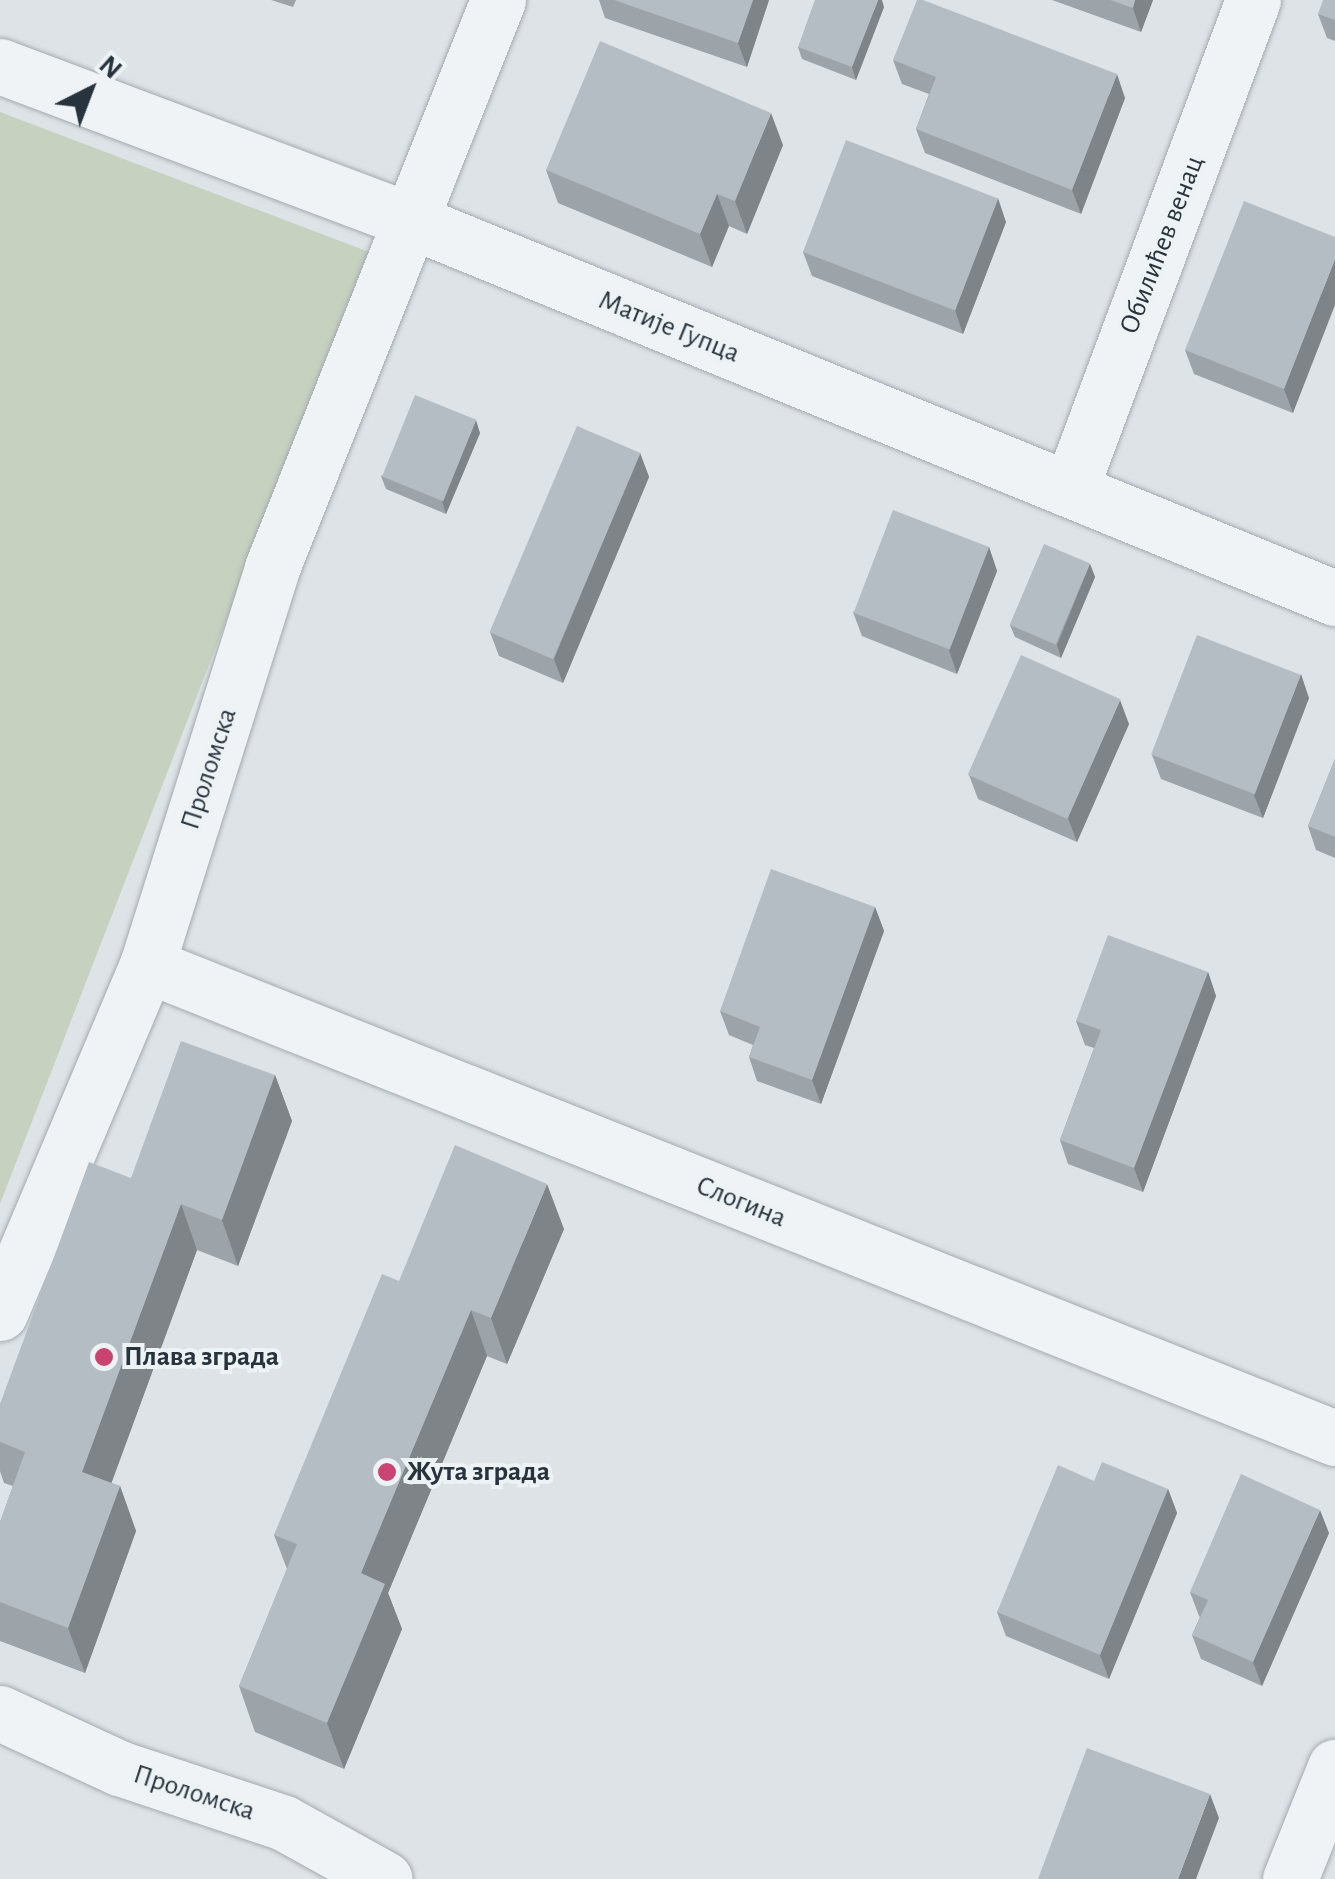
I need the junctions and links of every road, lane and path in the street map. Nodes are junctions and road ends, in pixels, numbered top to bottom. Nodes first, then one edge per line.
1 (498, 0) edge
2 (1254, 0) edge
3 (0, 66) edge
4 (414, 222) junction
5 (1070, 490) junction
6 (1335, 598) edge
7 (147, 965) junction
8 (0, 1313) edge
9 (1335, 1438) edge
10 (0, 1713) edge
11 (1335, 1767) edge
12 (385, 1879) edge
13 (1290, 1879) edge

1 - 4 street, Проломска
2 - 5 street, Обилићев венац
3 - 4 street, Матије Гупца
4 - 5 street, Матије Гупца
4 - 7 street, Проломска
5 - 6 street, Матије Гупца
7 - 8 street, Проломска
7 - 9 street, Слогина
10 - 12 street, Проломска
11 - 13 street

